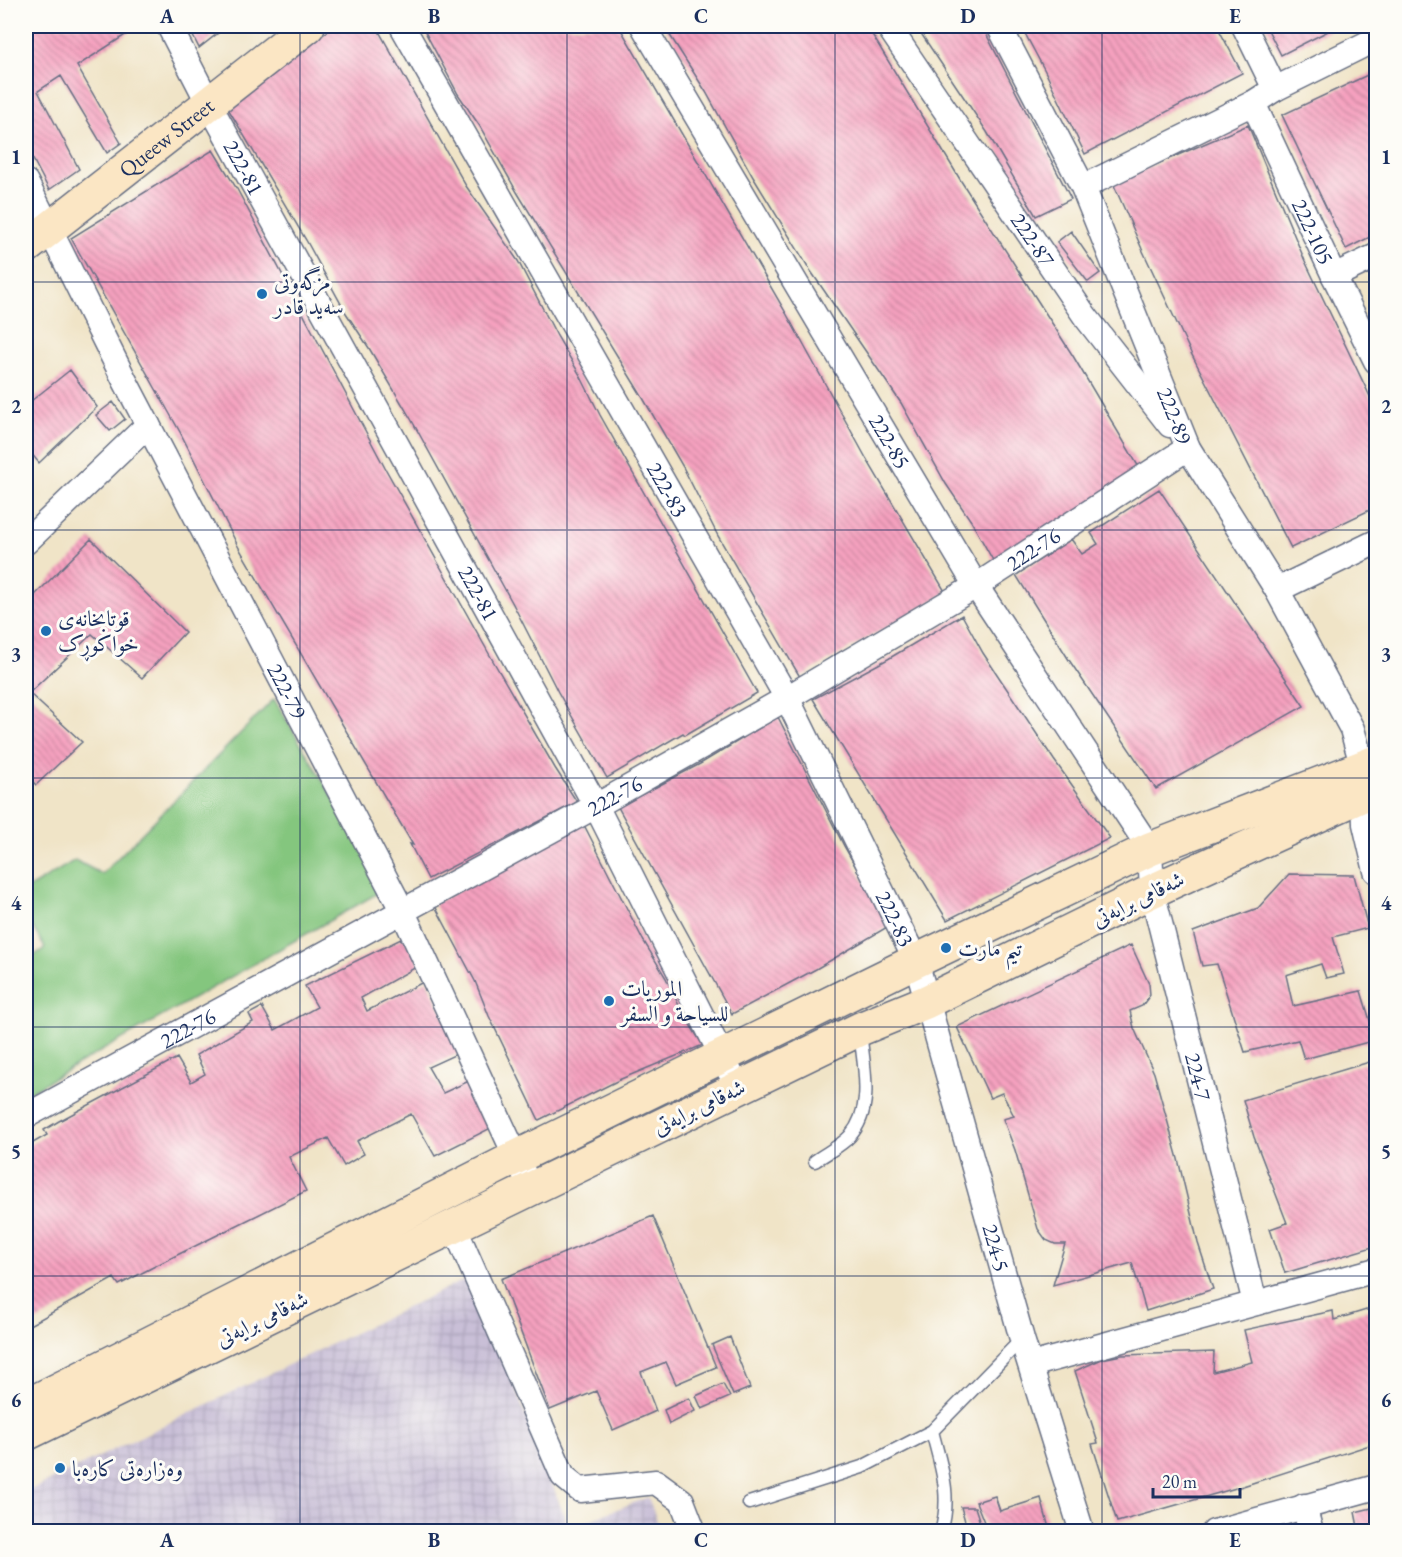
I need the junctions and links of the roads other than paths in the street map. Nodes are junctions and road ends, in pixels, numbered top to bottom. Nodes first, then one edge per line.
1 (169, 26) edge
2 (308, 26) edge
3 (402, 26) edge
4 (643, 26) edge
5 (888, 26) edge
6 (999, 26) edge
7 (1244, 26) edge
8 (1377, 39) edge
9 (1275, 89) junction
10 (1253, 103) junction
11 (209, 104) junction
12 (26, 182) edge
13 (1083, 187) junction
14 (38, 238) edge
15 (1377, 255) edge
16 (1334, 276) junction
17 (1377, 361) edge
18 (148, 425) junction
19 (1188, 448) junction
20 (26, 542) edge
21 (1377, 542) edge
22 (976, 586) junction
23 (1277, 590) junction
24 (787, 698) junction
25 (1370, 778) edge
26 (596, 806) junction
27 (1150, 849) junction
28 (1377, 871) edge
29 (1152, 891) junction
30 (402, 910) junction
31 (916, 961) junction
32 (926, 1002) junction
33 (860, 1029) junction
34 (722, 1057) junction
35 (738, 1088) junction
36 (26, 1116) edge
37 (517, 1157) junction
38 (815, 1161) dead end
39 (531, 1189) junction
40 (454, 1226) junction
41 (1377, 1270) edge
42 (1255, 1303) junction
43 (1022, 1339) junction
44 (1031, 1365) junction
45 (26, 1406) edge
46 (932, 1431) junction
47 (26, 1434) edge
48 (1377, 1487) edge
49 (749, 1503) dead end
50 (1304, 1506) junction
51 (694, 1532) edge
52 (941, 1532) edge
53 (1082, 1532) edge
54 (1214, 1532) edge
55 (1311, 1532) edge

1 - 11 street, 222-81
2 - 11 main road, Queew Street
3 - 24 street, 222-83
4 - 22 street, 222-85
5 - 19 street, 222-87
6 - 13 street, 222-89
7 - 9 street
8 - 9 street
9 - 10 street
10 - 13 street
10 - 16 street, 222-105
11 - 14 main road, Queew Street
11 - 26 street, 222-81
12 - 14 street, 222-79
13 - 19 street, 222-89
14 - 18 street, 222-79
15 - 16 street
16 - 17 street, 222-105
18 - 20 street
18 - 30 street, 222-79
19 - 22 street, 222-76
19 - 23 street, 222-89
21 - 23 street
22 - 24 street, 222-76
22 - 27 street, 222-85
23 - 25 street, 222-89
24 - 26 street, 222-76
24 - 31 street, 222-83
25 - 27 main road, شەقامی برایەتی
25 - 28 street, 222-89
25 - 29 main road, شەقامی برایەتی
26 - 30 street, 222-76
26 - 34 street, 222-81
27 - 29 street, 224-7
27 - 31 main road, شەقامی برایەتی
29 - 32 main road, شەقامی برایەتی
29 - 42 street, 224-7
30 - 36 street, 222-76
30 - 37 street, 222-79
31 - 32 street, 224-5
31 - 34 main road, شەقامی برایەتی
32 - 33 main road, شەقامی برایەتی
32 - 43 street, 224-5
33 - 35 main road, شەقامی برایەتی
33 - 38 lane
34 - 35 street, 222-81
34 - 37 main road, شەقامی برایەتی
35 - 39 main road, شەقامی برایەتی
37 - 39 street, 222-79
37 - 45 main road, شەقامی برایەتی
39 - 40 main road, شەقامی برایەتی
40 - 47 main road, شەقامی برایەتی
40 - 51 street
41 - 42 street
42 - 44 street
43 - 44 street, 224-5
43 - 46 lane
44 - 53 street, 224-5
46 - 49 lane
46 - 52 lane
48 - 50 street
50 - 54 street
50 - 55 street

